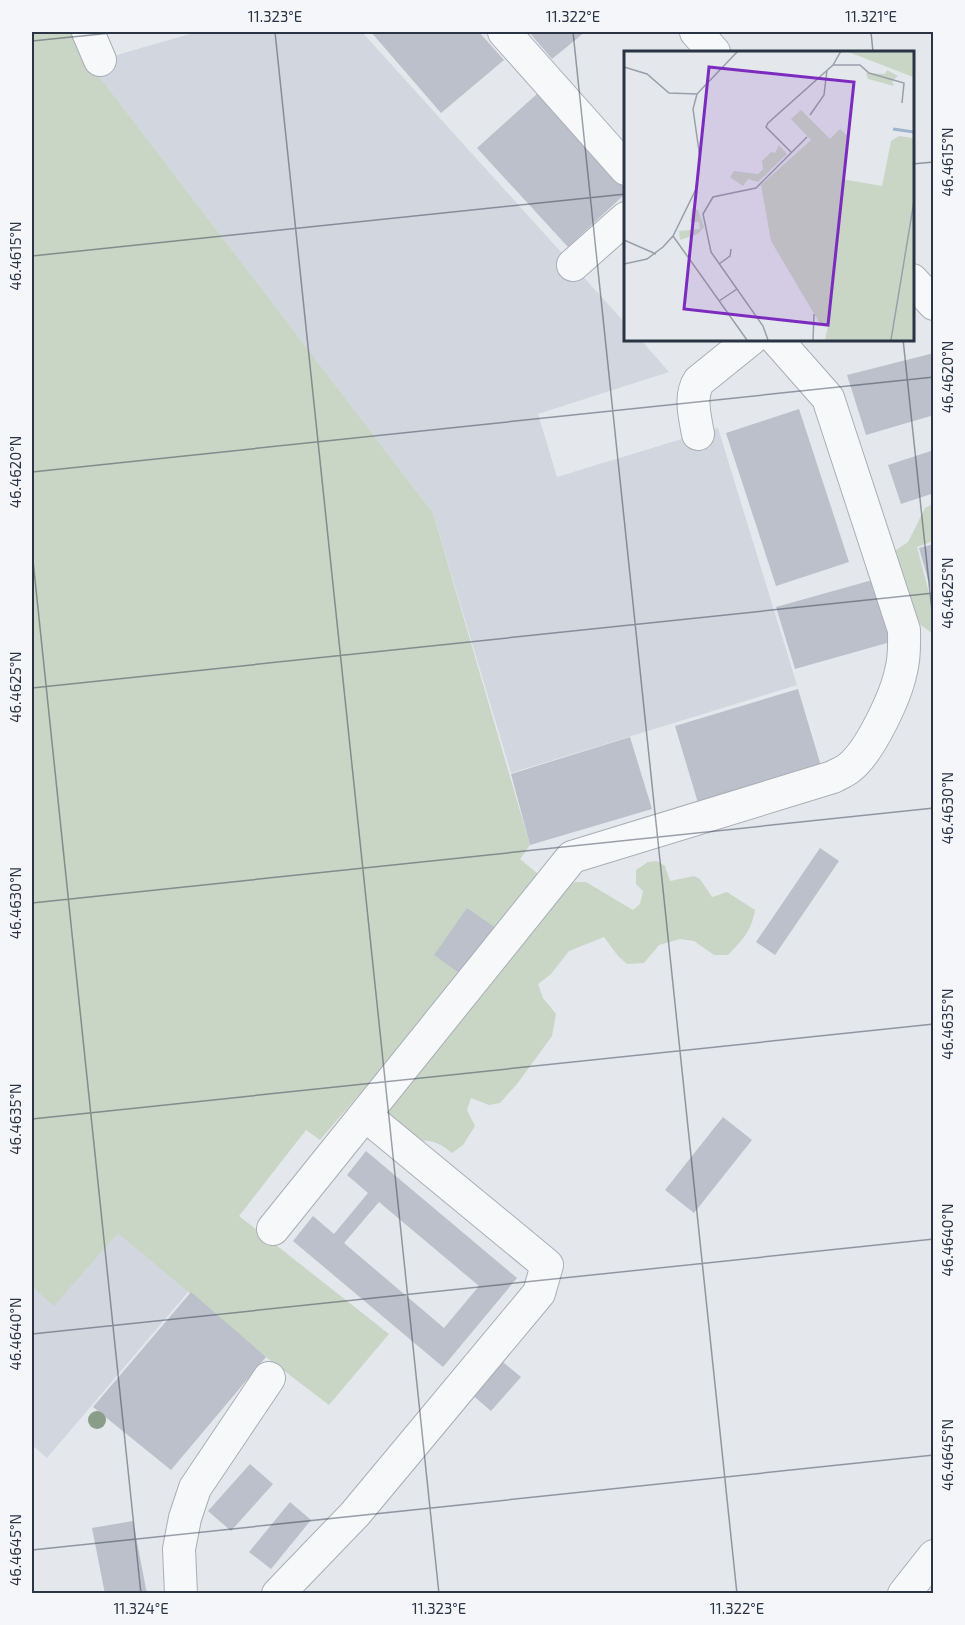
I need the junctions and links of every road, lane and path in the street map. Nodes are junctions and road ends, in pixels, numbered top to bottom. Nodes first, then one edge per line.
1 (88, 32) edge
2 (504, 32) edge
3 (696, 32) edge
4 (713, 51) edge
5 (100, 60) dead end
6 (624, 167) edge
7 (624, 220) edge
8 (573, 266) dead end
9 (914, 282) edge
10 (933, 304) edge
11 (750, 340) edge
12 (777, 340) edge
13 (698, 434) dead end
14 (364, 1115) junction
15 (273, 1229) dead end
16 (269, 1378) dead end
17 (933, 1556) edge
18 (181, 1593) edge
19 (278, 1593) edge
20 (904, 1593) edge

1 - 5 street
2 - 6 street
3 - 4 street
7 - 8 street
9 - 10 street
11 - 13 street
12 - 14 street
14 - 15 street
14 - 19 street
16 - 18 street
17 - 20 street

